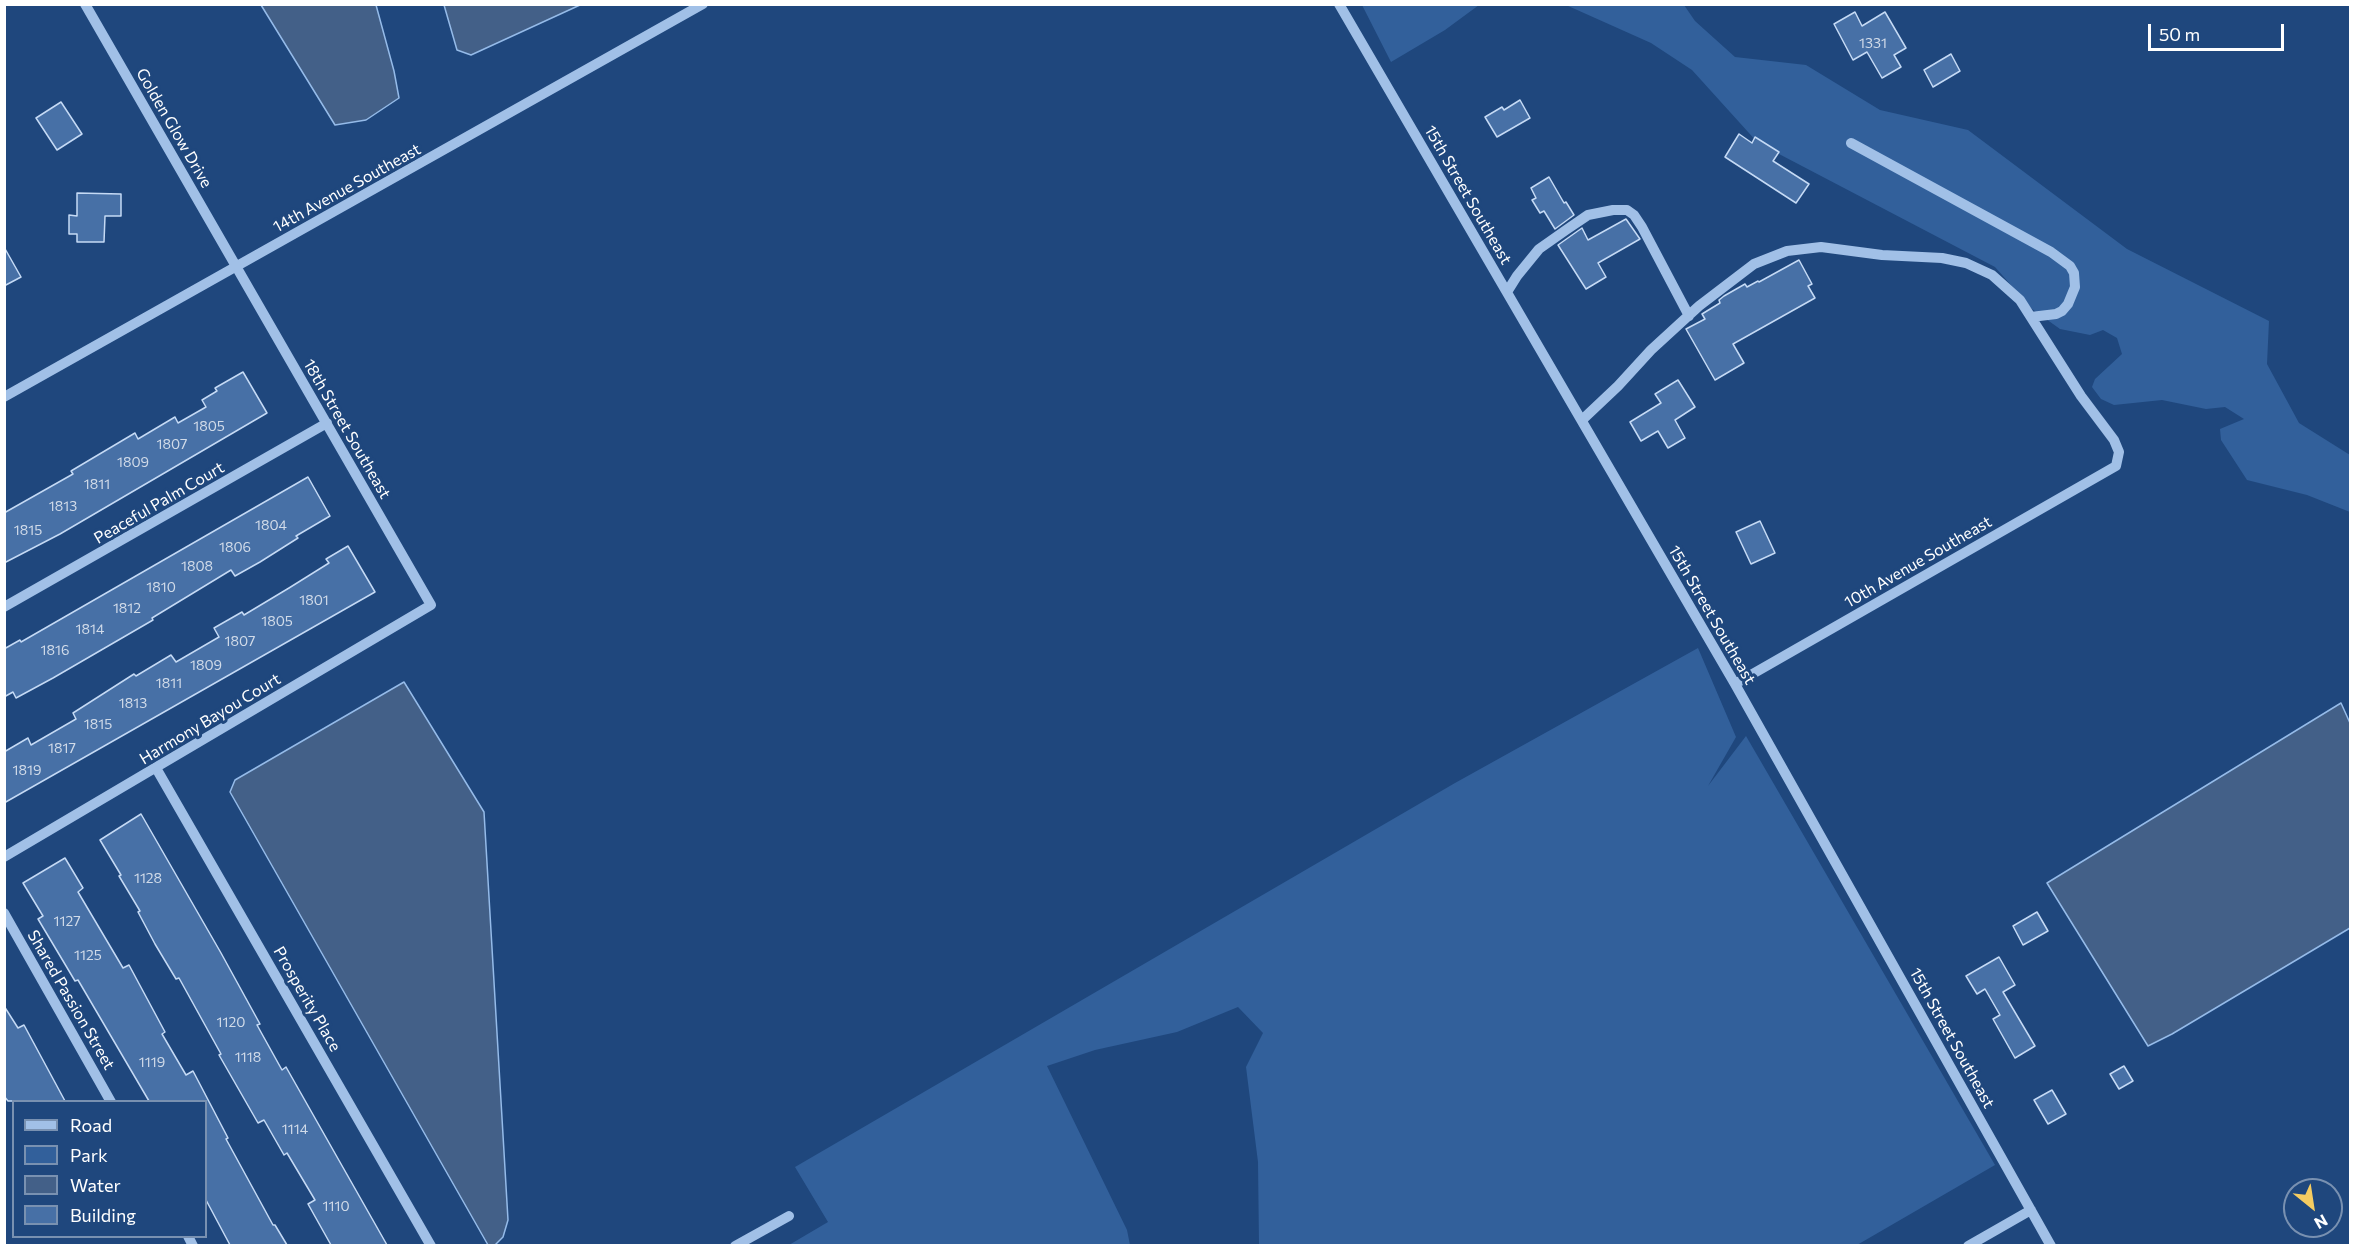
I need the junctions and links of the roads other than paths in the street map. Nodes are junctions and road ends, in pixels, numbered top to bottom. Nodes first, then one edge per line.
1 (85, 4) edge
2 (703, 4) edge
3 (1339, 4) edge
4 (1851, 143) dead end
5 (237, 267) junction
6 (1507, 292) junction
7 (1689, 316) junction
8 (2031, 317) junction
9 (4, 397) edge
10 (1582, 420) junction
11 (327, 423) junction
12 (431, 605) joint
13 (4, 607) edge
14 (1735, 684) junction
15 (156, 768) junction
16 (4, 857) edge
17 (4, 913) edge
18 (110, 1100) edge
19 (2031, 1210) junction
20 (789, 1216) dead end
21 (431, 1245) edge
22 (735, 1245) edge
23 (1968, 1245) edge
24 (2051, 1245) edge

1 - 5 street, Golden Glow Drive
2 - 5 street, 14th Avenue Southeast
3 - 6 street, 15th Street Southeast
4 - 8 street
5 - 9 street, 14th Avenue Southeast
5 - 11 street, 18th Street Southeast
6 - 7 street
6 - 10 street, 15th Street Southeast
7 - 8 street
7 - 10 street
8 - 14 street, 10th Avenue Southeast
10 - 14 street, 15th Street Southeast
11 - 12 street, 18th Street Southeast
11 - 13 street, Peaceful Palm Court
12 - 15 street, Harmony Bayou Court
14 - 19 street, 15th Street Southeast
15 - 16 street, Harmony Bayou Court
15 - 21 street, Prosperity Place
17 - 18 street, Shared Passion Street
19 - 23 street
19 - 24 street, 15th Street Southeast
20 - 22 street

